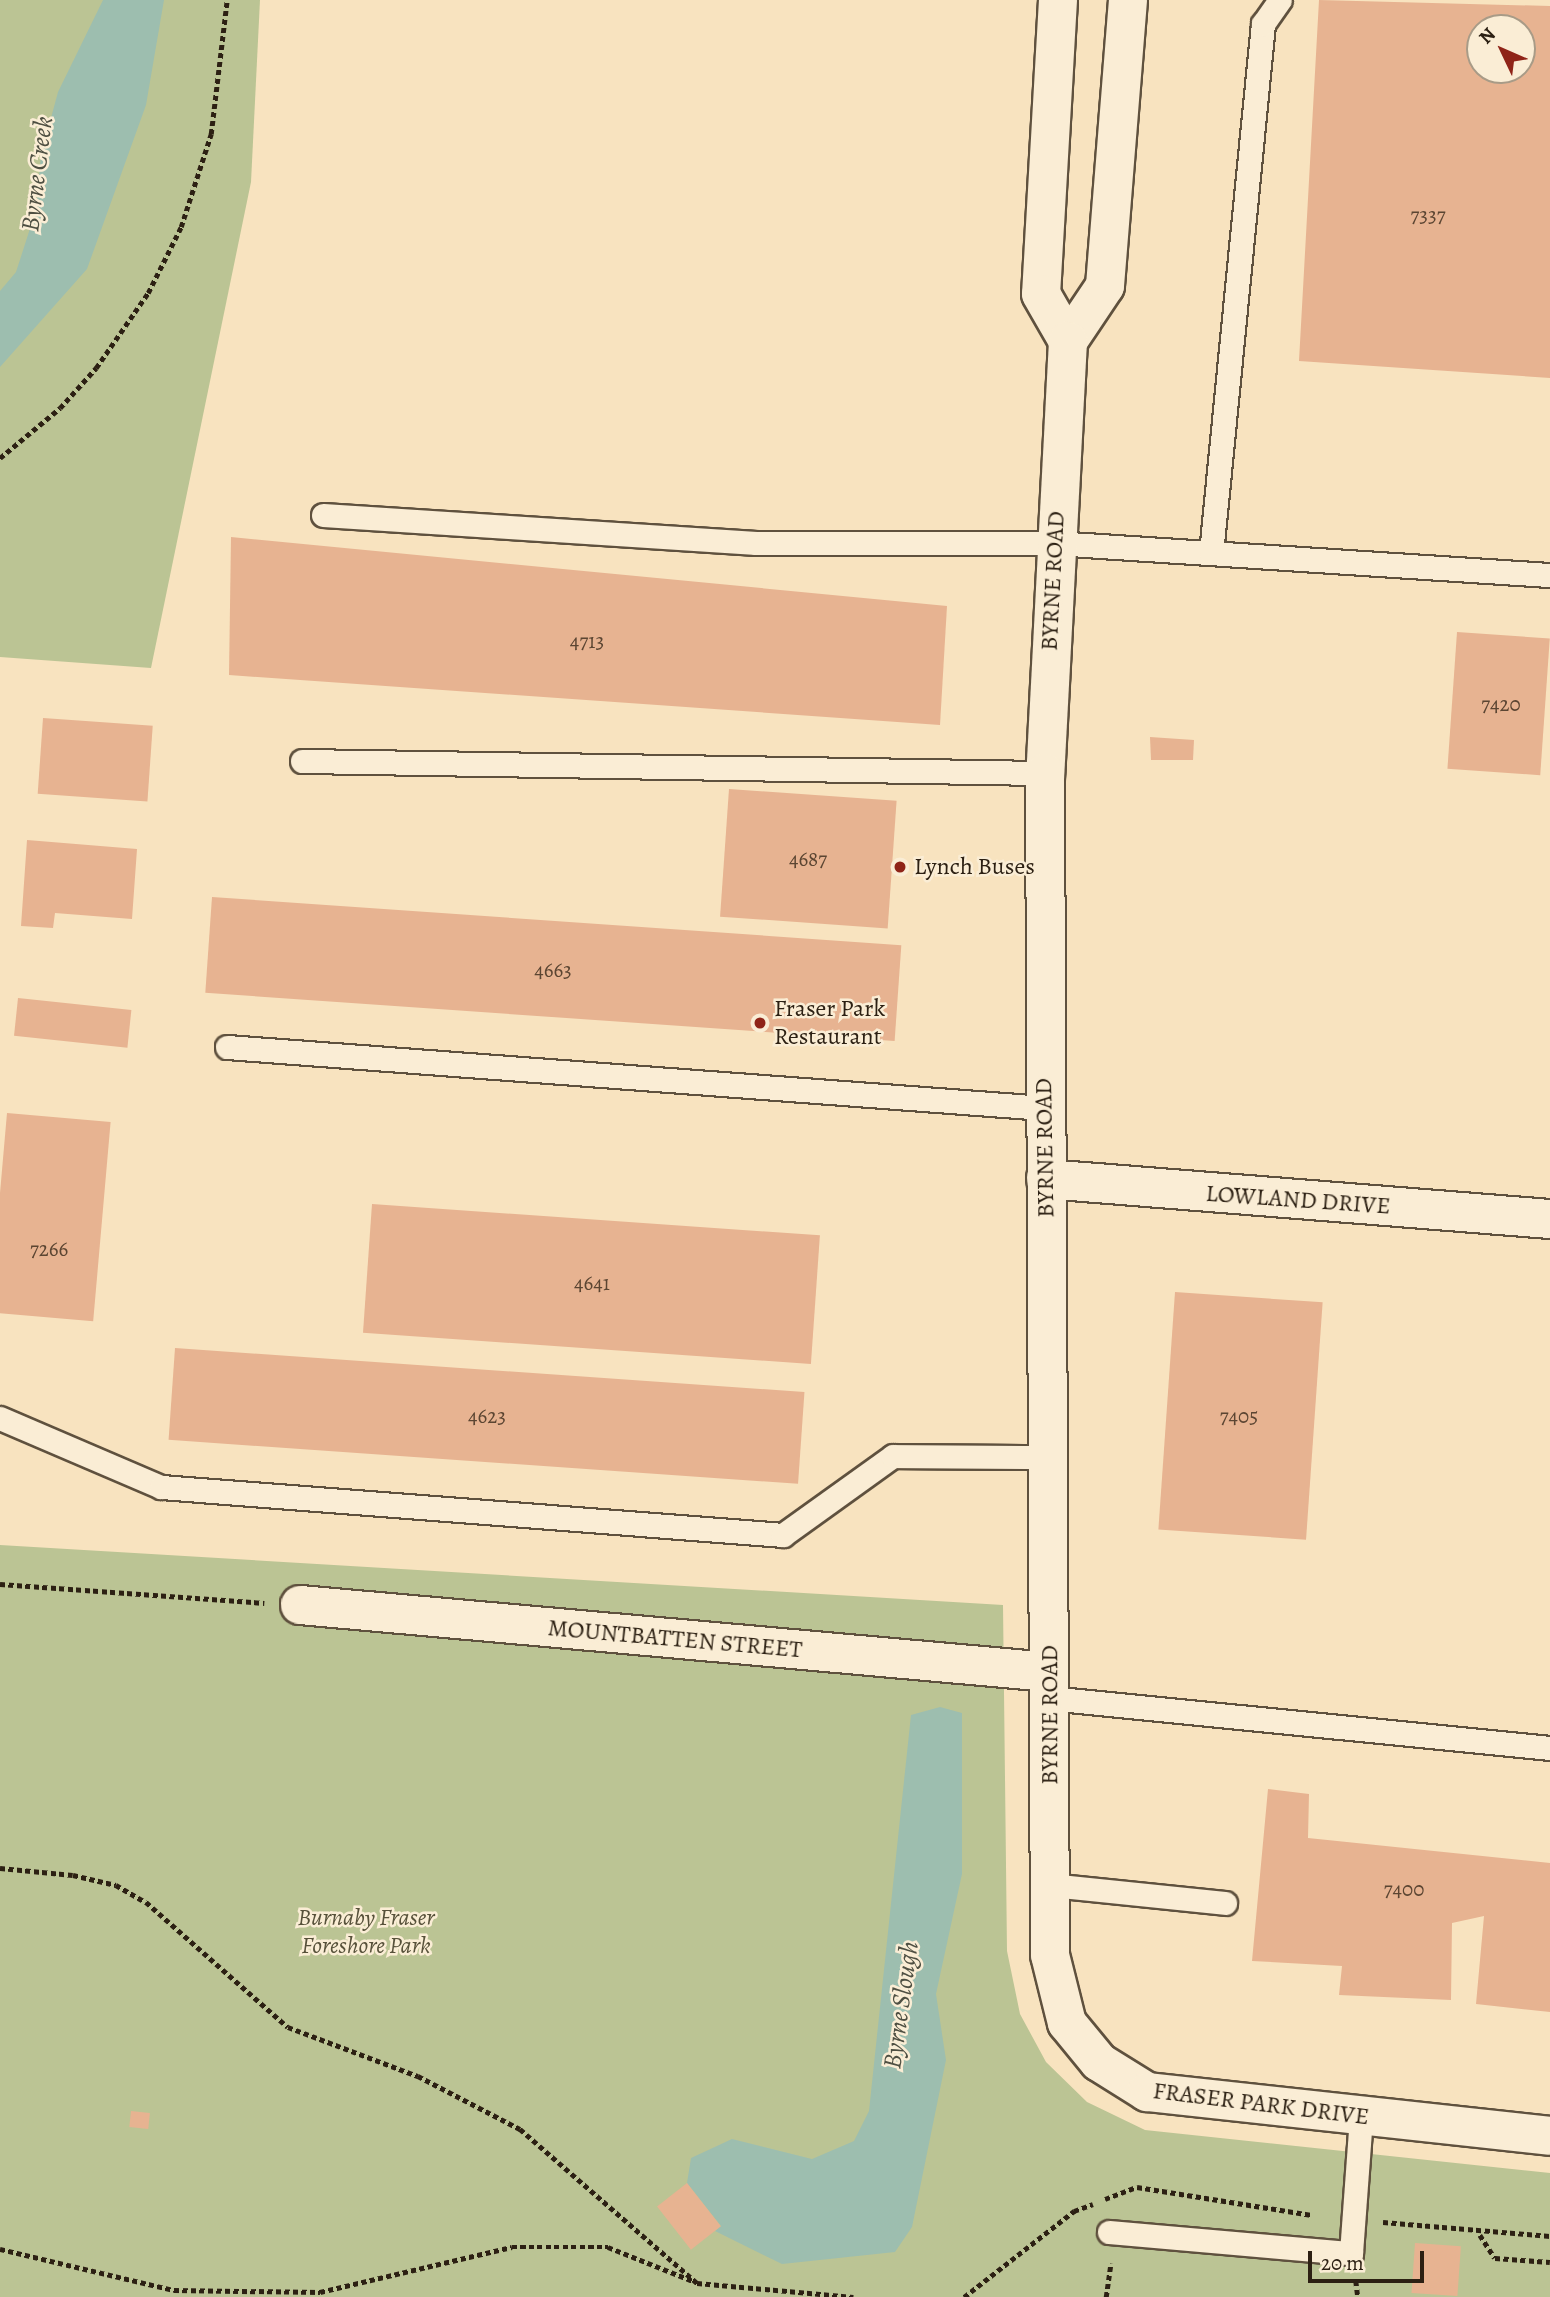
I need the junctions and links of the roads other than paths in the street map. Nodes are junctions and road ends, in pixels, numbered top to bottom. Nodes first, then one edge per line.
1 (1058, 0) edge
2 (1128, 0) edge
3 (1280, 0) edge
4 (1068, 341) junction
5 (324, 515) dead end
6 (1054, 542) junction
7 (1211, 553) junction
8 (1550, 575) edge
9 (302, 761) dead end
10 (1045, 773) junction
11 (227, 1047) dead end
12 (1044, 1108) junction
13 (1046, 1179) junction
14 (1550, 1219) edge
15 (0, 1418) edge
16 (1048, 1457) junction
17 (300, 1605) road end
18 (1049, 1685) junction
19 (1550, 1748) edge
20 (1051, 1885) junction
21 (1225, 1903) dead end
22 (1050, 1955) joint
23 (1361, 2117) junction
24 (1550, 2136) edge
25 (1109, 2232) dead end

1 - 4 street
2 - 4 street, BYRNE ROAD
3 - 7 lane
4 - 6 street, BYRNE ROAD
5 - 6 lane
6 - 7 lane
6 - 10 street, BYRNE ROAD
7 - 8 lane
9 - 10 lane
10 - 12 street, BYRNE ROAD
11 - 12 lane
12 - 13 street, BYRNE ROAD
13 - 14 street, LOWLAND DRIVE
13 - 16 street, BYRNE ROAD
15 - 16 lane
16 - 18 street, BYRNE ROAD
17 - 18 street, MOUNTBATTEN STREET
18 - 19 lane
18 - 20 street, BYRNE ROAD
20 - 21 lane
20 - 22 street, BYRNE ROAD
22 - 23 street, FRASER PARK DRIVE
23 - 24 street, FRASER PARK DRIVE
23 - 25 lane

